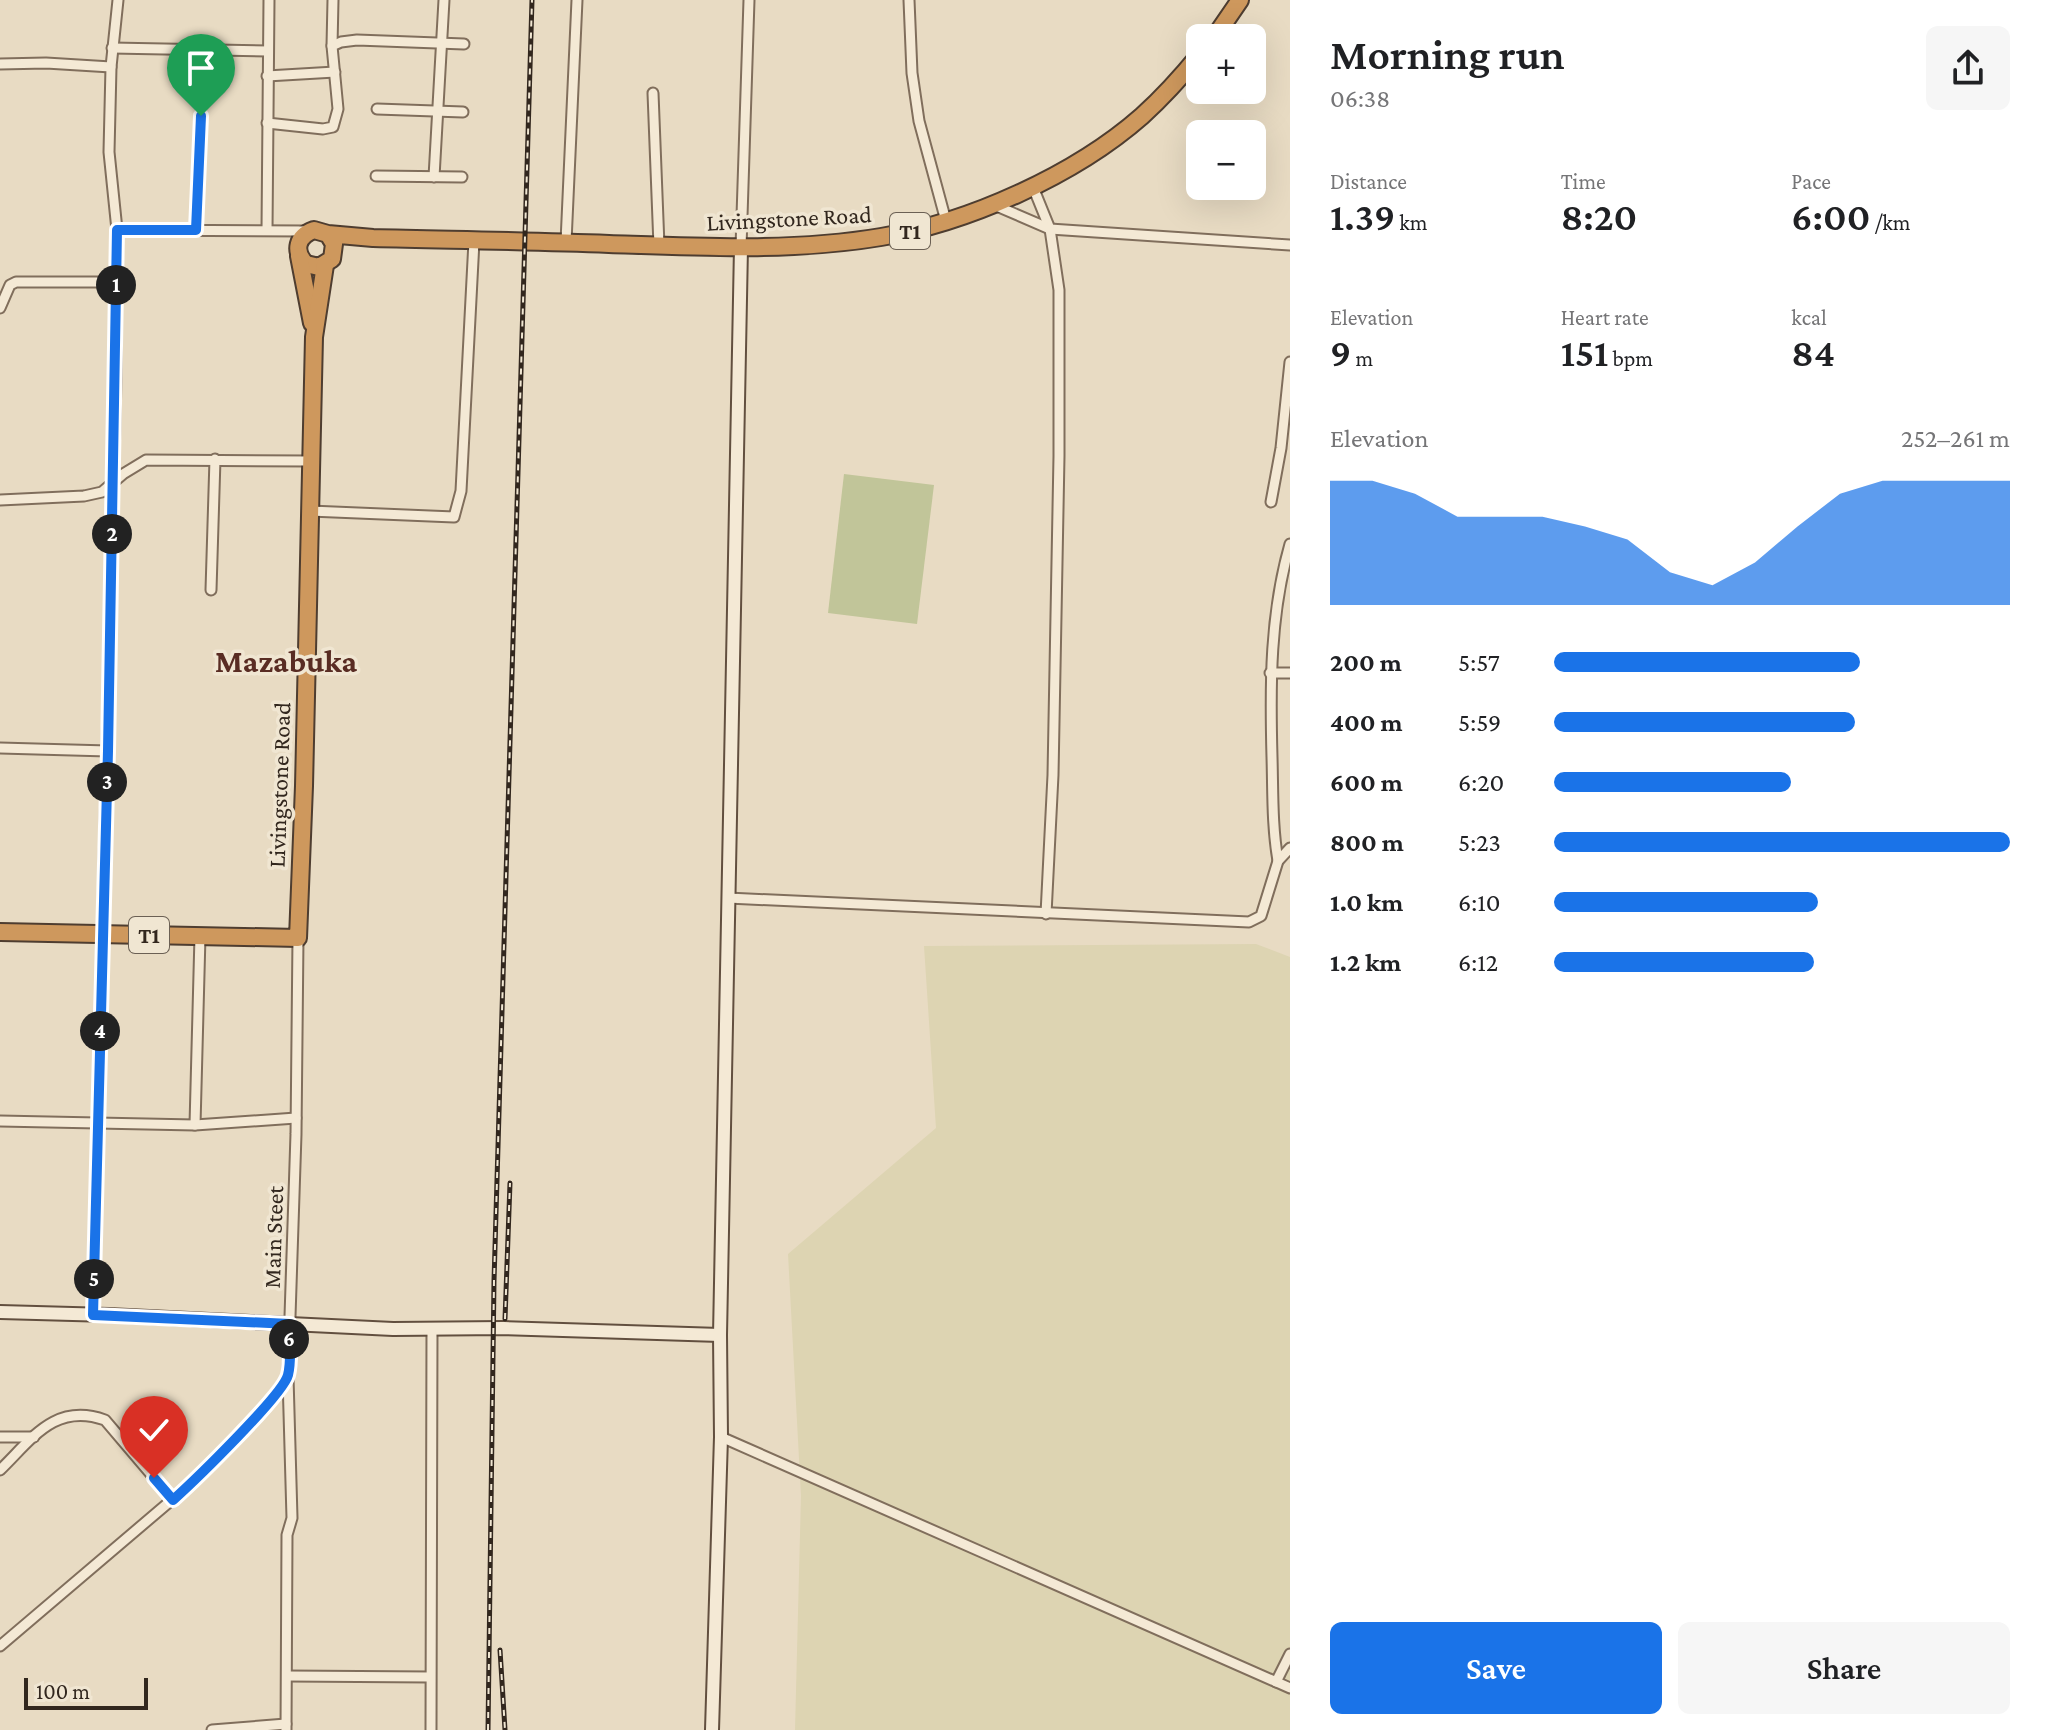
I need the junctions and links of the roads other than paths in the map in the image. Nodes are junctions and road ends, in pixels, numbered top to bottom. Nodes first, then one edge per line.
1 (118, 0) edge
2 (269, 0) edge
3 (333, 0) edge
4 (444, 0) edge
5 (577, 0) edge
6 (749, 0) edge
7 (909, 0) edge
8 (1240, 0) edge
9 (1224, 24) edge
10 (440, 43) junction
11 (464, 44) dead end
12 (332, 46) junction
13 (112, 48) junction
14 (268, 51) junction
15 (0, 64) edge
16 (111, 67) junction
17 (1186, 69) edge
18 (335, 72) junction
19 (267, 76) junction
20 (653, 93) dead end
21 (377, 109) dead end
22 (437, 110) junction
23 (463, 112) dead end
24 (201, 116) dead end
25 (267, 123) junction
26 (376, 176) dead end
27 (434, 177) junction
28 (462, 177) dead end
29 (1033, 187) junction
30 (992, 204) junction
31 (946, 221) junction
32 (1050, 229) junction
33 (117, 230) junction
34 (196, 230) junction
35 (271, 230) junction
36 (309, 231) junction
37 (328, 234) junction
38 (373, 238) junction
39 (474, 241) junction
40 (566, 242) junction
41 (1290, 245) edge
42 (659, 246) junction
43 (741, 247) junction
44 (335, 250) junction
45 (298, 251) junction
46 (325, 265) junction
47 (116, 282) junction
48 (0, 308) edge
49 (314, 337) junction
50 (1290, 362) edge
51 (215, 459) junction
52 (311, 461) junction
53 (113, 481) junction
54 (0, 500) edge
55 (1271, 502) dead end
56 (310, 511) junction
57 (1290, 544) edge
58 (211, 590) dead end
59 (1270, 673) junction
60 (1290, 673) edge
61 (0, 748) edge
62 (108, 751) junction
63 (1290, 848) edge
64 (1278, 861) junction
65 (728, 898) junction
66 (1046, 914) junction
67 (0, 932) edge
68 (103, 934) junction
69 (200, 936) junction
70 (298, 938) junction
71 (296, 1118) junction
72 (0, 1121) edge
73 (98, 1121) junction
74 (195, 1125) junction
75 (0, 1312) edge
76 (93, 1315) junction
77 (290, 1324) junction
78 (432, 1328) junction
79 (720, 1335) junction
80 (288, 1377) junction
81 (0, 1437) edge
82 (34, 1437) junction
83 (721, 1437) junction
84 (0, 1470) edge
85 (173, 1500) junction
86 (0, 1646) edge
87 (1290, 1654) edge
88 (287, 1662) junction
89 (287, 1676) junction
90 (302, 1677) junction
91 (430, 1677) junction
92 (1276, 1682) junction
93 (1290, 1688) edge
94 (286, 1727) edge
95 (212, 1730) edge
96 (431, 1730) edge
97 (712, 1730) edge

1 - 13 street
2 - 14 street
3 - 12 street
4 - 10 street
5 - 40 street
6 - 43 street
7 - 31 street
8 - 9 highway
10 - 11 street
10 - 12 street
10 - 22 street
12 - 18 street
13 - 14 street
13 - 16 street
14 - 19 street
15 - 16 street
16 - 33 street
17 - 29 highway, Livingstone Road / T1
18 - 19 street
18 - 25 street
19 - 25 street
20 - 42 street
21 - 22 street
22 - 23 street
22 - 27 street
24 - 34 street
25 - 35 street
26 - 27 street
27 - 28 street
29 - 30 highway, Livingstone Road / T1
29 - 32 street
30 - 31 highway, Livingstone Road / T1
30 - 32 street
31 - 43 highway, Livingstone Road / T1
32 - 41 street
32 - 66 street
33 - 34 street
33 - 47 street
34 - 35 street
35 - 36 street
35 - 45 street
36 - 37 highway, Livingstone Road / T1
36 - 45 highway
37 - 38 highway, Livingstone Road / T1
37 - 44 highway
38 - 39 highway, Livingstone Road / T1
38 - 44 highway, Livingstone Road / T1
39 - 40 highway, Livingstone Road / T1
39 - 56 street
40 - 42 highway, Livingstone Road / T1
42 - 43 highway, Livingstone Road / T1
43 - 65 main road
44 - 46 highway, Livingstone Road
45 - 46 highway
45 - 49 highway, Livingstone Road
46 - 49 highway, Livingstone Road
47 - 48 street
47 - 53 street
49 - 52 highway, Livingstone Road
50 - 55 street
51 - 52 street
51 - 53 street
51 - 58 street
52 - 56 highway, Livingstone Road
53 - 54 street
53 - 62 street
56 - 70 highway, Livingstone Road
57 - 59 street
59 - 60 street
59 - 64 street
61 - 62 street
62 - 68 street
63 - 64 street
64 - 66 street
65 - 66 street
65 - 79 main road
67 - 68 highway, T1
68 - 69 highway, T1
68 - 73 street
69 - 70 highway, T1
69 - 74 street
70 - 71 street, Main Steet
71 - 74 street
71 - 77 street, Main Steet
72 - 73 street
73 - 74 street
73 - 76 street
75 - 76 main road
76 - 77 main road
77 - 78 main road
77 - 80 street, Main Steet
78 - 79 main road
78 - 91 street
79 - 83 main road
80 - 85 street
80 - 88 street, Main Steet
81 - 82 street
82 - 84 street
82 - 85 street
83 - 92 street
83 - 97 main road
85 - 86 street
87 - 92 street
88 - 89 street, Main Steet
88 - 90 street
89 - 90 street
89 - 94 street, Main Steet
90 - 91 street
91 - 96 street
92 - 93 street
94 - 95 street

